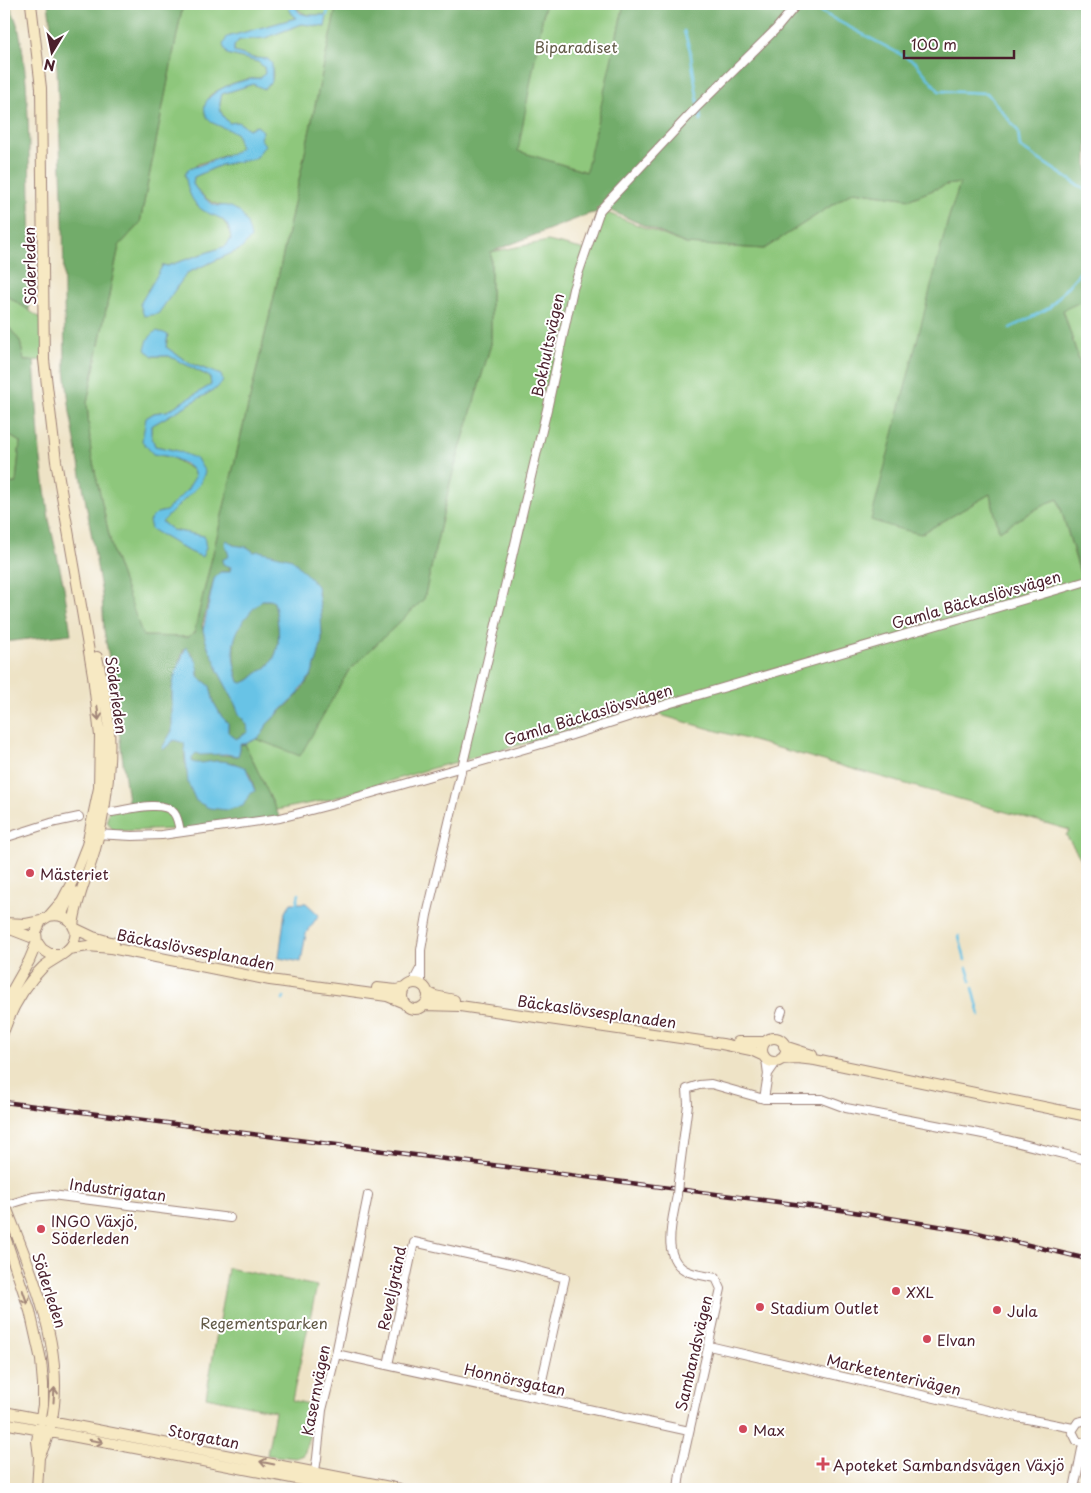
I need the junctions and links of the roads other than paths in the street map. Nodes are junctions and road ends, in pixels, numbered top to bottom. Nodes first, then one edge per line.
1 (31, 4) edge
2 (798, 4) edge
3 (1087, 581) edge
4 (462, 766) junction
5 (112, 812) dead end
6 (80, 817) dead end
7 (180, 832) junction
8 (94, 834) junction
9 (4, 838) edge
10 (49, 917) junction
11 (4, 925) edge
12 (74, 927) junction
13 (37, 941) junction
14 (60, 952) junction
15 (416, 987) junction
16 (404, 1003) junction
17 (4, 1005) edge
18 (425, 1005) junction
19 (4, 1030) edge
20 (765, 1042) junction
21 (784, 1046) junction
22 (765, 1058) junction
23 (779, 1060) junction
24 (768, 1074) junction
25 (764, 1099) junction
26 (1087, 1111) edge
27 (1087, 1116) edge
28 (1087, 1160) edge
29 (368, 1195) dead end
30 (4, 1204) edge
31 (230, 1218) dead end
32 (4, 1234) edge
33 (709, 1346) junction
34 (336, 1354) junction
35 (388, 1366) junction
36 (538, 1398) junction
37 (4, 1412) edge
38 (46, 1420) junction
39 (1087, 1420) edge
40 (4, 1424) edge
41 (1073, 1428) junction
42 (689, 1430) junction
43 (44, 1432) junction
44 (1085, 1444) edge
45 (680, 1473) junction
46 (314, 1481) edge
47 (37, 1489) edge
48 (349, 1489) edge
49 (400, 1489) edge
50 (674, 1489) edge
51 (678, 1489) edge
52 (1074, 1489) edge

1 - 8 street, Söderleden
2 - 4 street, Bokhultsvägen
3 - 4 street, Gamla Bäckaslövsvägen
4 - 7 street, Gamla Bäckaslövsvägen
4 - 15 street, Bokhultsvägen
5 - 7 street
6 - 9 street
7 - 8 street, Gamla Bäckaslövsvägen
8 - 10 street, Söderleden
8 - 12 street, Söderleden
10 - 11 street
10 - 12 street
10 - 13 street, Söderleden
11 - 13 street
12 - 14 street, Söderleden
12 - 15 street, Bäckaslövsesplanaden
13 - 14 street
13 - 17 street, Söderleden
14 - 16 street, Bäckaslövsesplanaden
14 - 19 street
15 - 16 street
15 - 18 street
15 - 20 street, Bäckaslövsesplanaden
16 - 18 street, Bäckaslövsesplanaden
18 - 22 street, Bäckaslövsesplanaden
20 - 21 street, Bäckaslövsesplanaden
20 - 22 street
21 - 23 street
21 - 26 street, Bäckaslövsesplanaden
22 - 23 street, Bäckaslövsesplanaden
22 - 24 street
23 - 24 street
23 - 27 street, Bäckaslövsesplanaden
24 - 25 street
25 - 28 street
25 - 33 street, Sambandsvägen, bridge
29 - 34 street, Kasernvägen
30 - 31 street, Industrigatan
38 -> 30 street, Söderleden
32 -> 38 street, Söderleden
33 - 41 street, Marketenterivägen
33 - 42 street, Sambandsvägen
34 - 35 street, Honnörsgatan
34 - 46 street, Kasernvägen
35 - 36 street, Honnörsgatan
35 - 36 street, Reveljgränd
36 - 42 street, Honnörsgatan
37 - 38 street, Storgatan
38 - 43 street
46 -> 38 street, Storgatan
39 - 41 street
40 - 43 street, Storgatan
41 - 44 street
42 - 45 street, Sambandsvägen
43 -> 46 street, Storgatan
43 - 47 street
44 - 52 street
45 - 50 street, Sambandsvägen
45 - 51 street, Sambandsvägen
46 - 48 street, Storgatan
46 - 49 street, Storgatan

